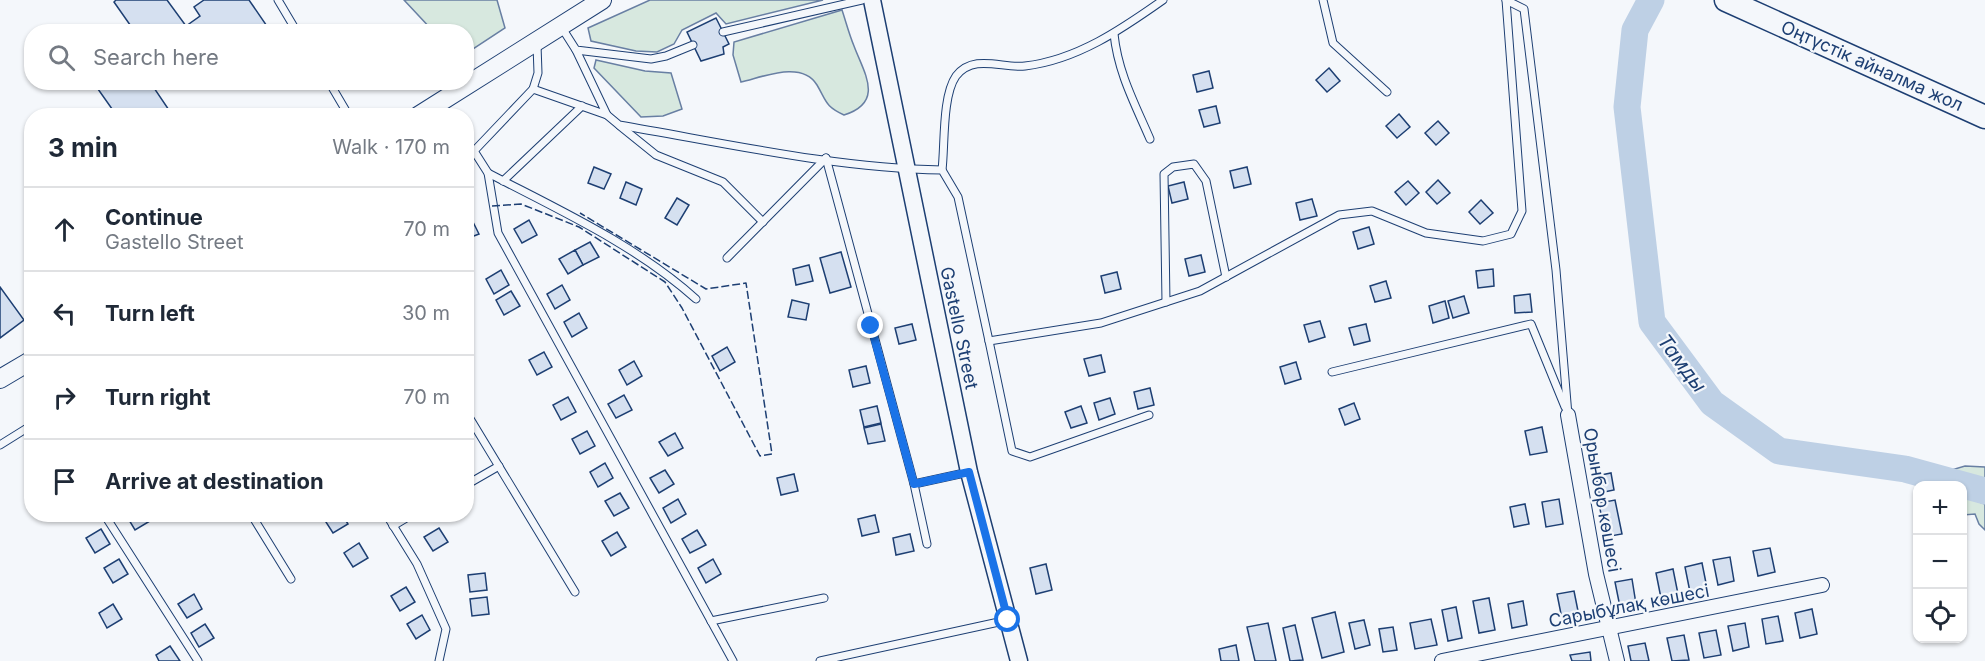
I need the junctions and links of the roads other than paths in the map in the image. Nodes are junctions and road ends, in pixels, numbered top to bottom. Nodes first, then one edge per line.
1 (278, 0) edge
2 (602, 0) edge
3 (862, 0) edge
4 (872, 0) edge
5 (1164, 0) edge
6 (1323, 0) edge
7 (1506, 0) edge
8 (1726, 0) edge
9 (292, 24) edge
10 (561, 26) junction
11 (723, 32) dead end
12 (1114, 34) junction
13 (537, 41) junction
14 (693, 45) dead end
15 (576, 50) junction
16 (474, 81) edge
17 (533, 89) junction
18 (333, 90) edge
19 (459, 90) edge
20 (1387, 92) dead end
21 (582, 106) junction
22 (344, 108) edge
23 (431, 108) edge
24 (608, 115) junction
25 (1985, 117) edge
26 (619, 125) junction
27 (1150, 139) dead end
28 (474, 151) joint
29 (825, 159) junction
30 (907, 169) junction
31 (942, 170) junction
32 (488, 173) junction
33 (503, 181) junction
34 (762, 222) junction
35 (727, 258) dead end
36 (1226, 277) junction
37 (696, 299) dead end
38 (1166, 302) junction
39 (989, 341) junction
40 (24, 365) edge
41 (1332, 372) dead end
42 (0, 379) edge
43 (1149, 415) dead end
44 (1568, 415) junction
45 (474, 425) edge
46 (24, 430) edge
47 (0, 445) edge
48 (499, 466) junction
49 (969, 472) junction
50 (474, 480) edge
51 (914, 484) junction
52 (110, 522) edge
53 (256, 522) edge
54 (391, 522) edge
55 (400, 522) edge
56 (393, 526) junction
57 (927, 544) dead end
58 (291, 579) dead end
59 (1822, 585) dead end
60 (575, 592) dead end
61 (824, 598) dead end
62 (1008, 620) junction
63 (711, 621) junction
64 (1610, 629) junction
65 (198, 661) edge
66 (439, 661) edge
67 (733, 661) edge
68 (820, 661) edge
69 (1019, 661) edge
70 (1443, 661) edge
71 (1617, 661) edge

1 - 9 lane
2 - 10 main road
3 - 11 lane
4 - 30 street, Gastello Street
5 - 12 lane
6 - 20 lane
7 - 36 lane
7 - 44 lane
8 - 25 highway, Оңтүстік айналма жол
10 - 13 main road
10 - 15 lane
12 - 27 lane
12 - 31 lane
13 - 16 main road
13 - 17 lane
14 - 15 lane
15 - 24 lane
17 - 21 lane
17 - 28 lane
18 - 22 lane
19 - 23 main road
21 - 24 lane
21 - 33 lane
24 - 26 lane
26 - 29 lane
26 - 34 lane
28 - 32 lane
29 - 30 lane
29 - 34 lane
29 - 51 lane
30 - 31 lane
30 - 49 street, Gastello Street
31 - 39 lane
32 - 33 lane
32 - 63 lane
33 - 37 lane
34 - 35 lane
36 - 38 lane
36 - 38 lane
38 - 39 lane
39 - 43 lane
40 - 42 main road
41 - 44 lane
44 - 64 street, Орынбор көшесі
45 - 48 lane
46 - 47 lane
48 - 50 lane
48 - 60 lane
49 - 51 lane
49 - 62 street, Gastello Street
51 - 57 lane
52 - 65 lane
53 - 58 lane
54 - 56 lane
55 - 56 lane
56 - 66 lane
59 - 64 street, Сарыбұлақ көшесі
61 - 63 lane
62 - 68 lane
62 - 69 street, Gastello Street
63 - 67 lane
64 - 70 street, Сарыбұлақ көшесі
64 - 71 street, Орынбор көшесі

